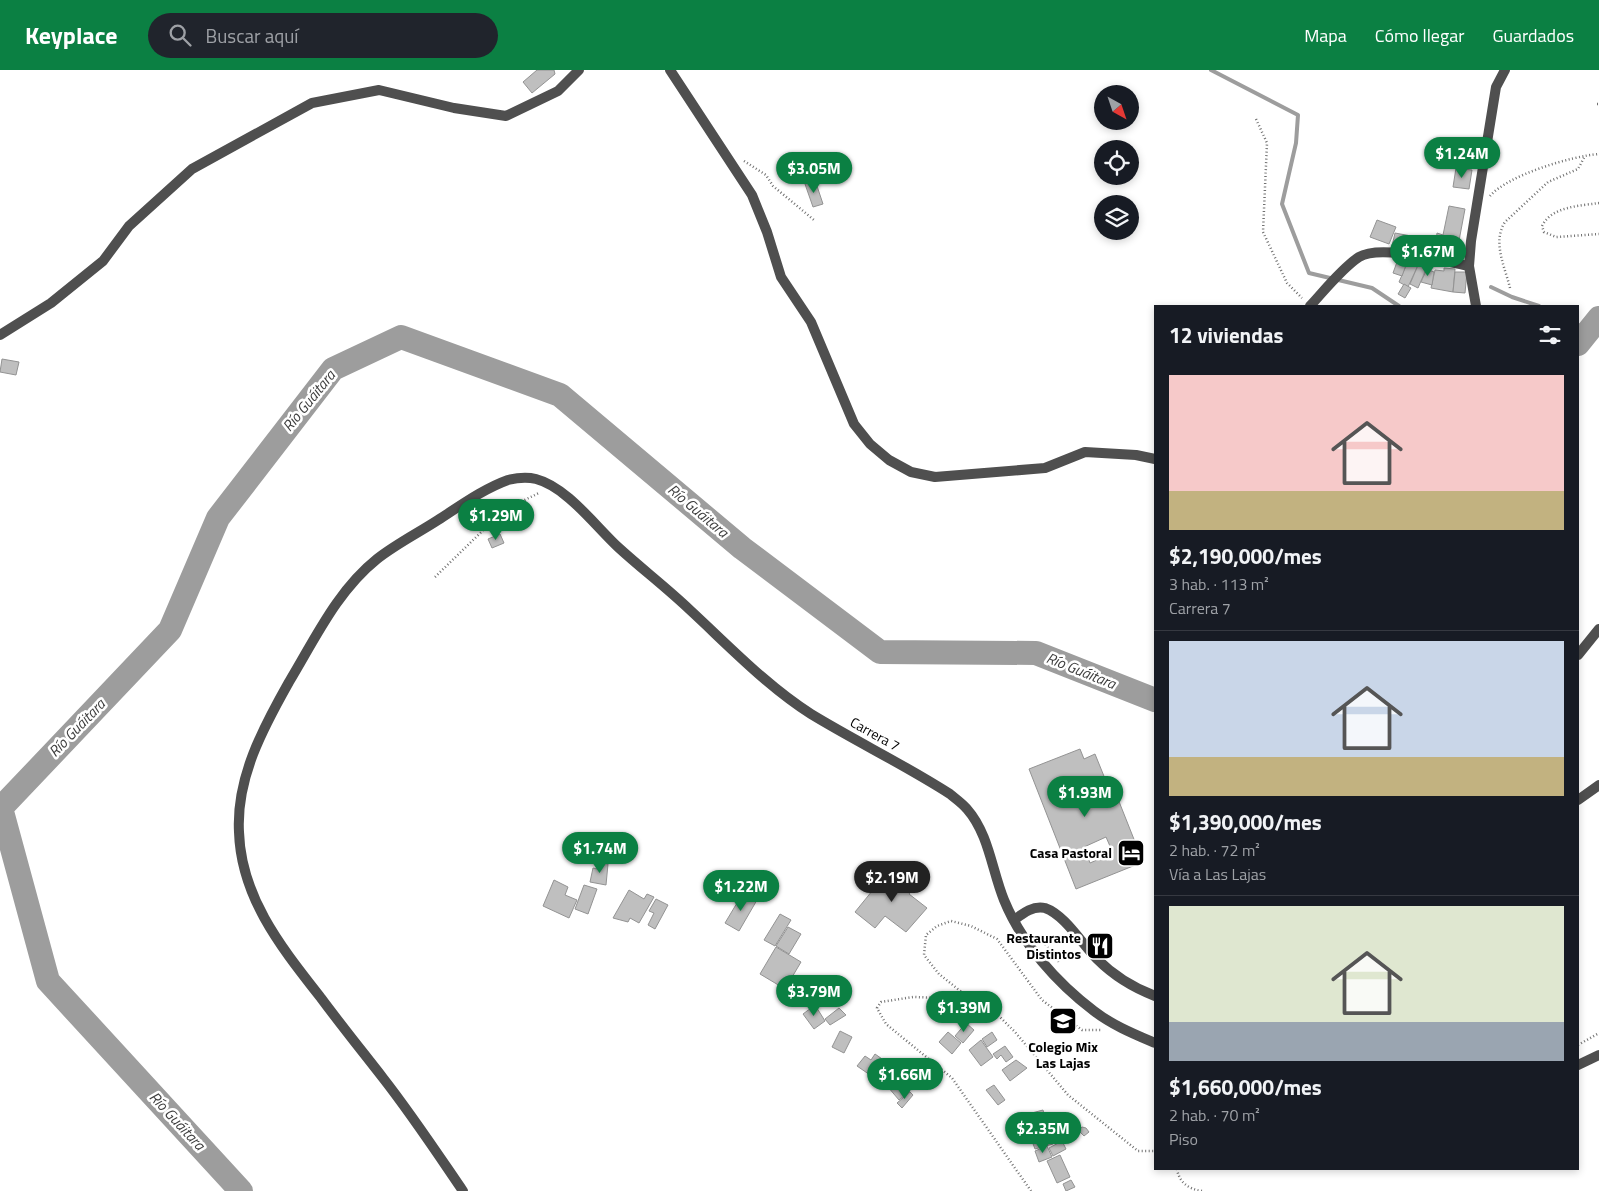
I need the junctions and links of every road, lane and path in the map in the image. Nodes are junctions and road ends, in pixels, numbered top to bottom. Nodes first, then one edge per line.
1 (579, 70) edge
2 (670, 70) edge
3 (1505, 70) edge
4 (1256, 119) dead end
5 (1599, 154) edge
6 (727, 156) junction
7 (1585, 156) junction
8 (1495, 190) dead end
9 (1599, 202) edge
10 (814, 220) dead end
11 (1599, 234) edge
12 (1469, 266) junction
13 (1510, 288) dead end
14 (1309, 305) edge
15 (1311, 305) edge
16 (1476, 305) edge
17 (0, 336) edge
18 (1154, 459) edge
19 (554, 486) junction
20 (435, 577) dead end
21 (1599, 629) edge
22 (1579, 654) edge
23 (1599, 786) edge
24 (1579, 799) edge
25 (1014, 920) junction
26 (1038, 936) dead end
27 (1062, 964) dead end
28 (1153, 993) edge
29 (970, 999) junction
30 (1126, 1030) junction
31 (1599, 1033) edge
32 (1154, 1043) edge
33 (1579, 1044) edge
34 (1599, 1055) edge
35 (1579, 1065) edge
36 (1154, 1151) edge
37 (1176, 1170) edge
38 (462, 1191) edge
39 (1031, 1191) edge
40 (1202, 1191) edge

1 - 17 street
2 - 6 street
3 - 12 street
4 - 14 path
5 - 7 path
6 - 10 path
6 - 18 street
7 - 8 path
7 - 13 path
9 - 11 path
12 - 15 street
12 - 16 street
19 - 20 path
19 - 25 street, Carrera 7
19 - 38 street
21 - 22 street
23 - 24 street
25 - 28 street
25 - 30 street, Carrera 7
26 - 27 path
29 - 30 path
29 - 36 path
29 - 39 path
30 - 32 street, Carrera 7
31 - 33 path
34 - 35 street
37 - 40 path

